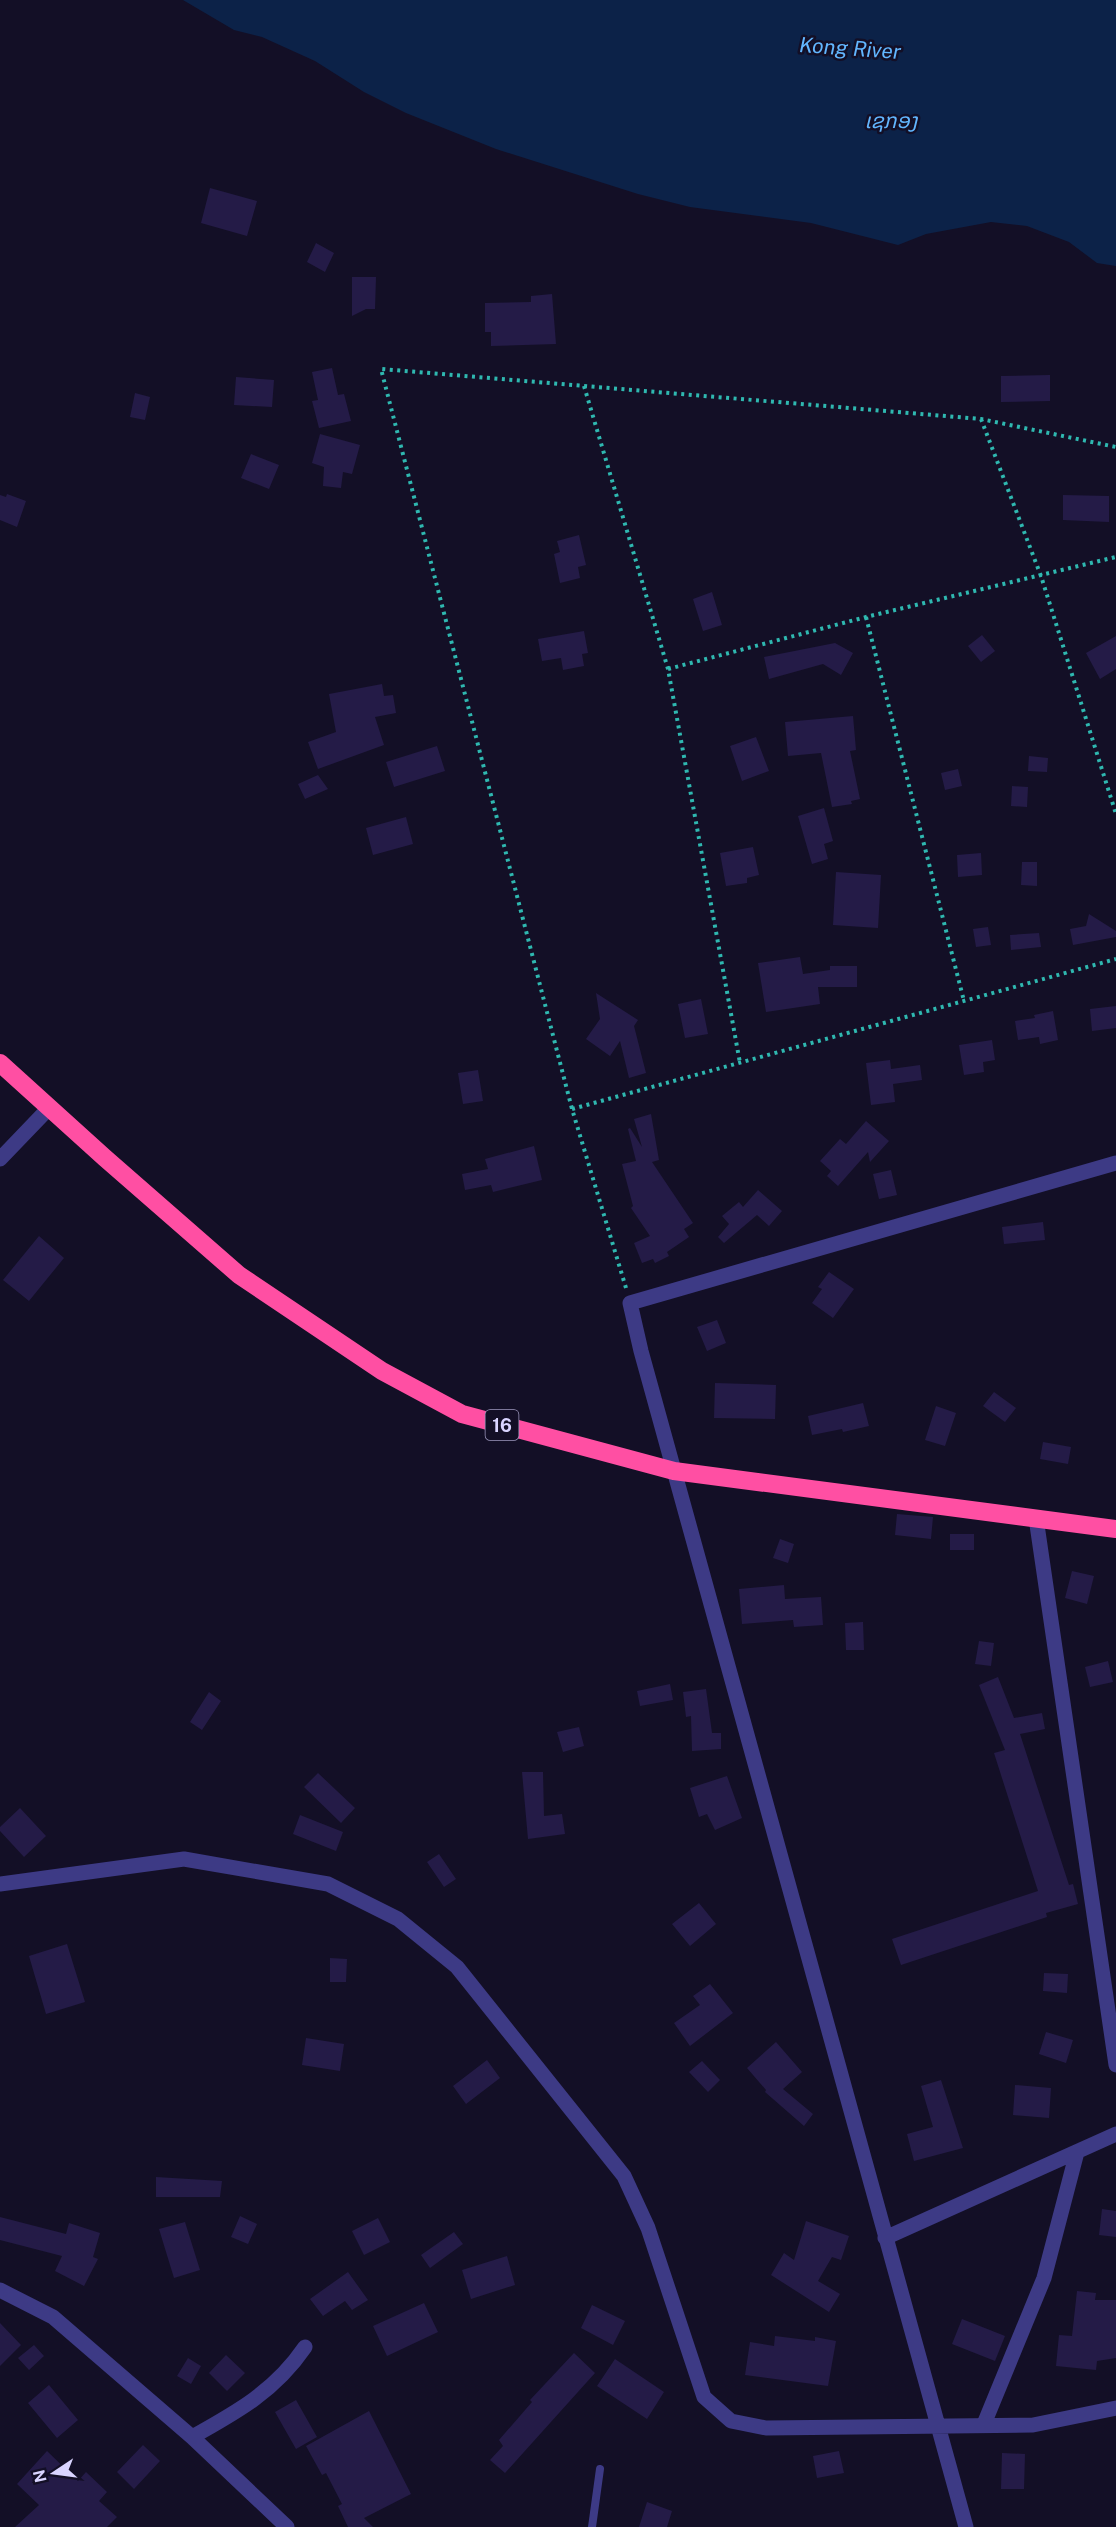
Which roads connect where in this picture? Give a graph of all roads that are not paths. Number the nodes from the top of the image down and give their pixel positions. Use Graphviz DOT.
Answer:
graph roads {
  1 [pos="0,1063"];
  2 [pos="49,1108"];
  3 [pos="0,1159"];
  4 [pos="1116,1163"];
  5 [pos="675,1471"];
  6 [pos="1036,1518"];
  7 [pos="1116,1529"];
  8 [pos="0,1884"];
  9 [pos="1116,2065"];
  10 [pos="1116,2134"];
  11 [pos="1077,2152"];
  12 [pos="885,2238"];
  13 [pos="0,2290"];
  14 [pos="305,2346"];
  15 [pos="1116,2408"];
  16 [pos="937,2424"];
  17 [pos="984,2424"];
  18 [pos="192,2437"];
  19 [pos="600,2469"];
  20 [pos="287,2527"];
  21 [pos="592,2527"];
  22 [pos="966,2527"];
  1 -- 2 [label="highway, 16"];
  2 -- 3 [label="street"];
  2 -- 5 [label="highway, 16"];
  4 -- 5 [label="street"];
  5 -- 6 [label="highway, 16"];
  5 -- 12 [label="street"];
  6 -- 7 [label="highway, 16"];
  6 -- 9 [label="street"];
  8 -- 16 [label="street"];
  10 -- 11 [label="street"];
  11 -- 12 [label="street"];
  11 -- 17 [label="street"];
  12 -- 16 [label="street"];
  13 -- 18 [label="street"];
  14 -- 18 [label="street"];
  15 -- 17 [label="street"];
  16 -- 17 [label="street"];
  16 -- 22 [label="street"];
  18 -- 20 [label="street"];
  19 -- 21 [label="lane"];
}
